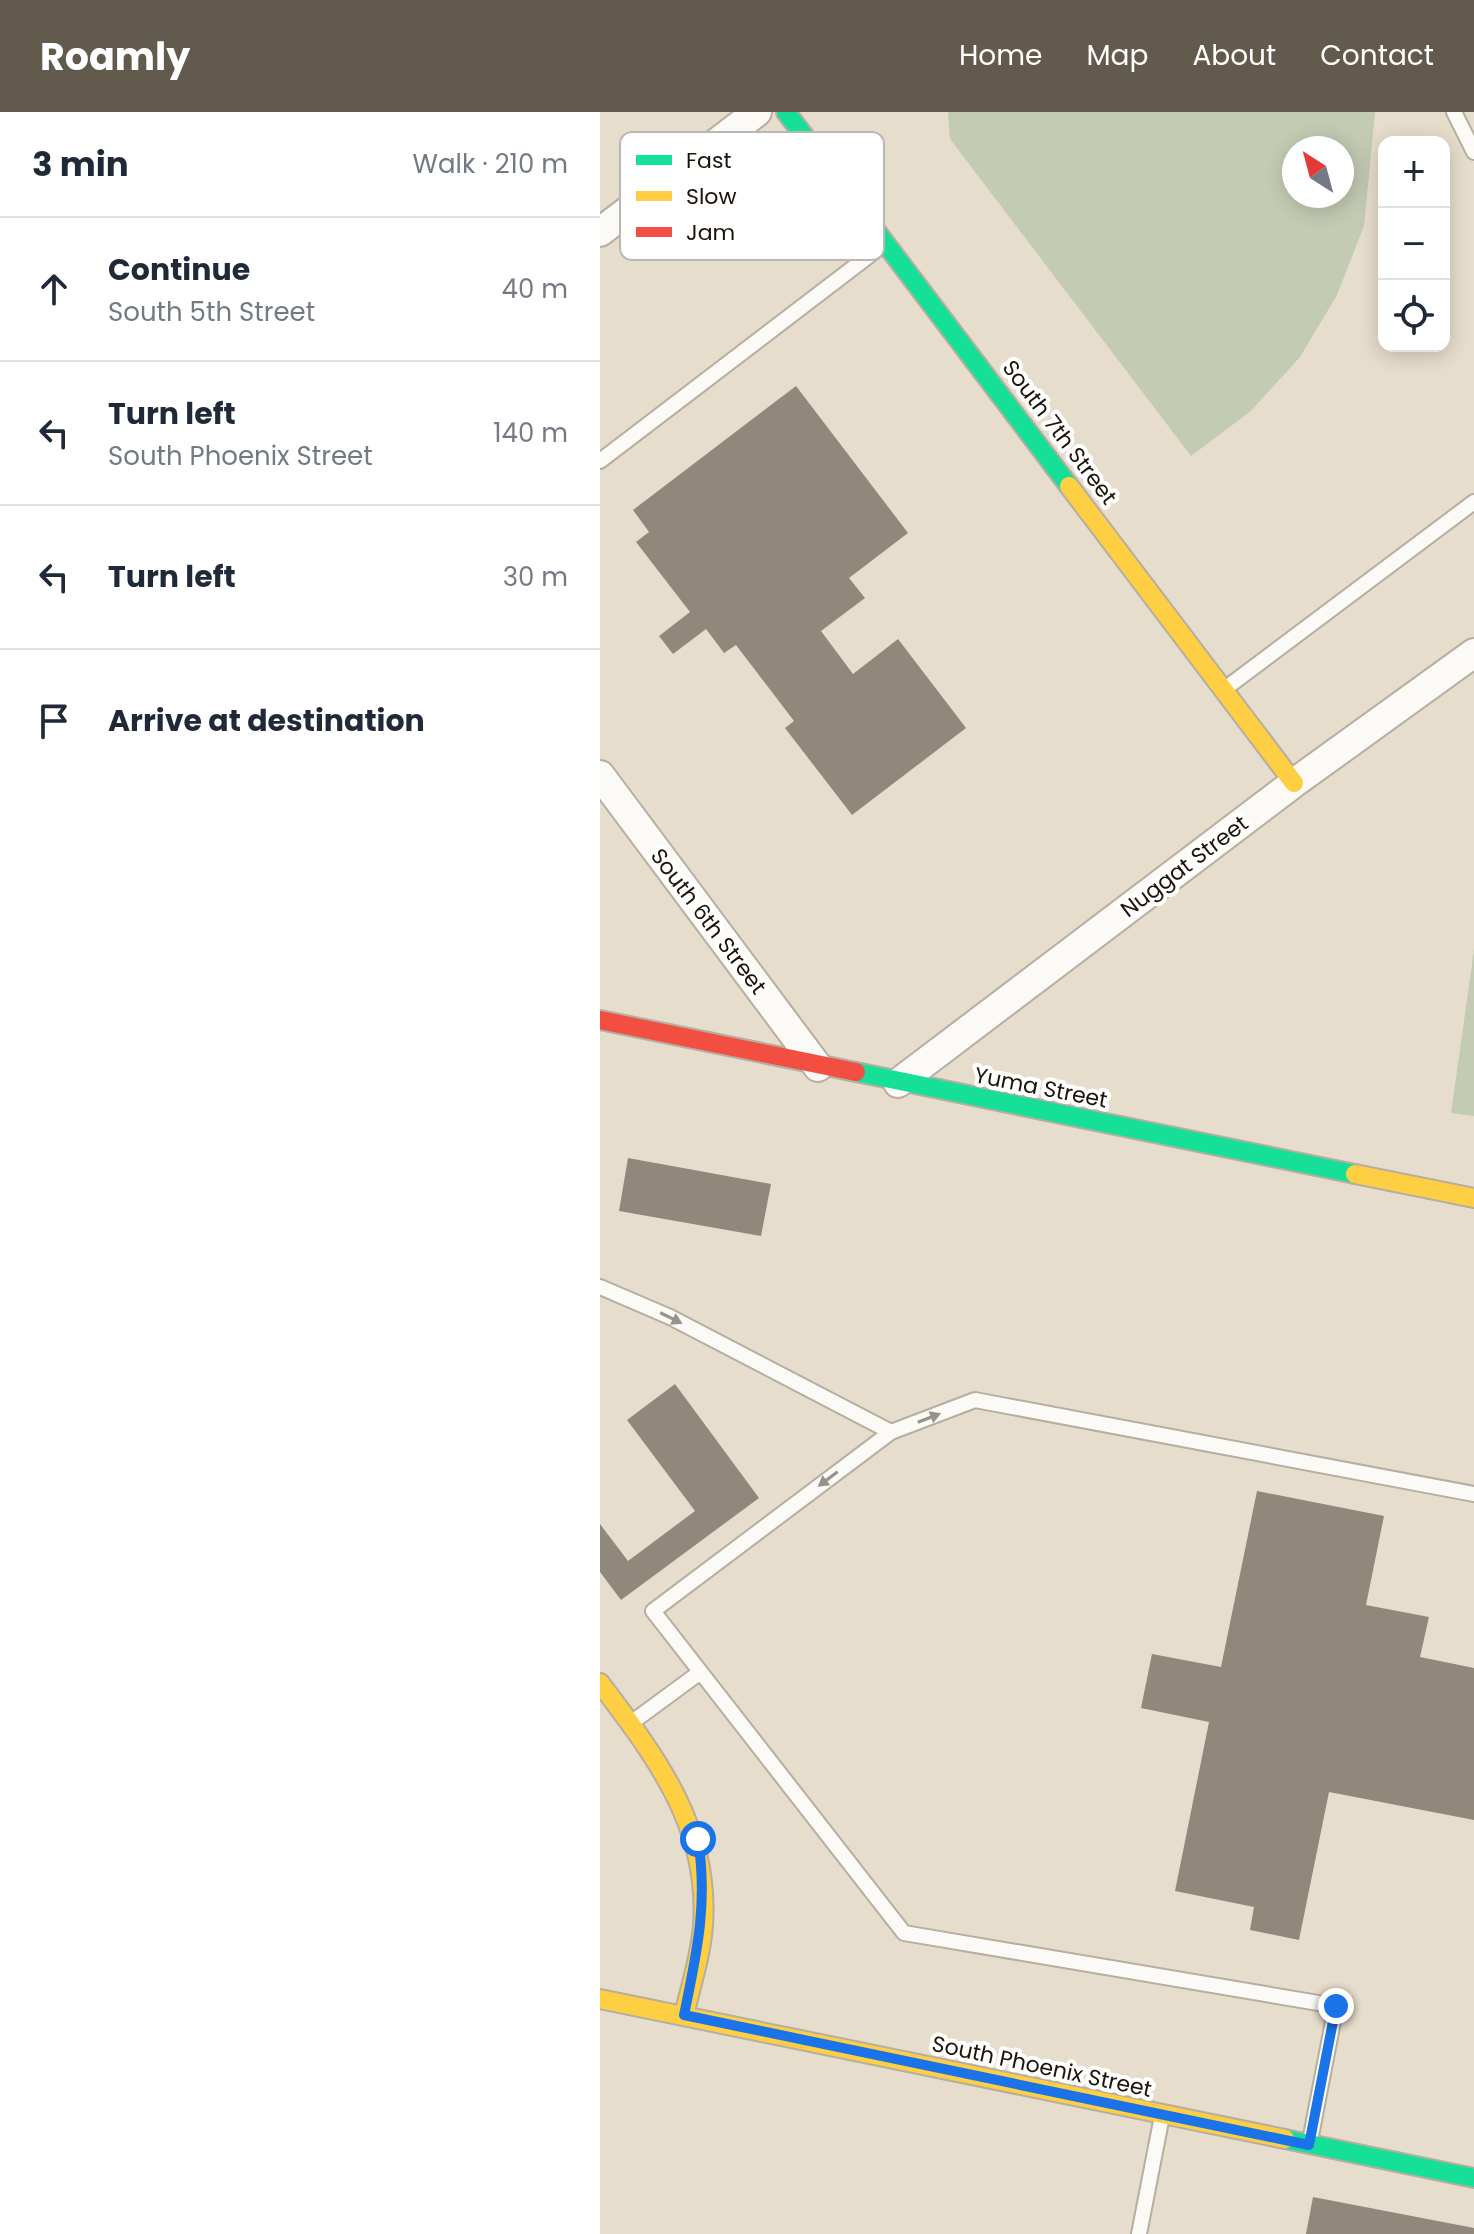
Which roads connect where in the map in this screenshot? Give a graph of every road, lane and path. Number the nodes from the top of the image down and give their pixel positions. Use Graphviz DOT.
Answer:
graph roads {
  1 [pos="757,112"];
  2 [pos="786,112"];
  3 [pos="1454,112"];
  4 [pos="731,132"];
  5 [pos="801,132"];
  6 [pos="1474,152"];
  7 [pos="620,217"];
  8 [pos="600,232"];
  9 [pos="884,240"];
  10 [pos="886,243"];
  11 [pos="864,260"];
  12 [pos="600,461"];
  13 [pos="1474,502"];
  14 [pos="1474,653"];
  15 [pos="1225,689"];
  16 [pos="600,775"];
  17 [pos="1294,783"];
  18 [pos="600,1020"];
  19 [pos="818,1067"];
  20 [pos="898,1083"];
  21 [pos="1474,1198"];
  22 [pos="600,1287"];
  23 [pos="891,1432"];
  24 [pos="1474,1494"];
  25 [pos="699,1673"];
  26 [pos="600,1683"];
  27 [pos="630,1724"];
  28 [pos="600,1999"];
  29 [pos="684,2015"];
  30 [pos="1162,2116"];
  31 [pos="1309,2145"];
  32 [pos="1474,2178"];
  33 [pos="1139,2234"];
  1 -- 4 [label="street"];
  2 -- 5 [label="street, South 7th Street"];
  3 -- 6 [label="lane"];
  7 -- 8 [label="street"];
  9 -- 10 [label="street, South 7th Street"];
  10 -- 15 [label="street, South 7th Street"];
  11 -- 12 [label="lane"];
  13 -- 15 [label="lane"];
  14 -- 17 [label="street, Nuggat Street"];
  15 -- 17 [label="street, South 7th Street"];
  16 -- 19 [label="street, South 6th Street"];
  17 -- 20 [label="street, Nuggat Street"];
  18 -- 19 [label="street, Yuma Street"];
  19 -- 20 [label="street, Yuma Street"];
  20 -- 21 [label="street, Yuma Street"];
  22 -- 23 [label="lane, one-way"];
  23 -- 24 [label="lane, one-way"];
  23 -- 25 [label="lane, one-way"];
  25 -- 27 [label="lane"];
  25 -- 31 [label="lane"];
  26 -- 27 [label="street"];
  27 -- 29 [label="street"];
  28 -- 29 [label="street, South Phoenix Street"];
  29 -- 30 [label="street, South Phoenix Street"];
  30 -- 31 [label="street, South Phoenix Street"];
  30 -- 33 [label="lane"];
  31 -- 32 [label="street, South Phoenix Street"];
}
